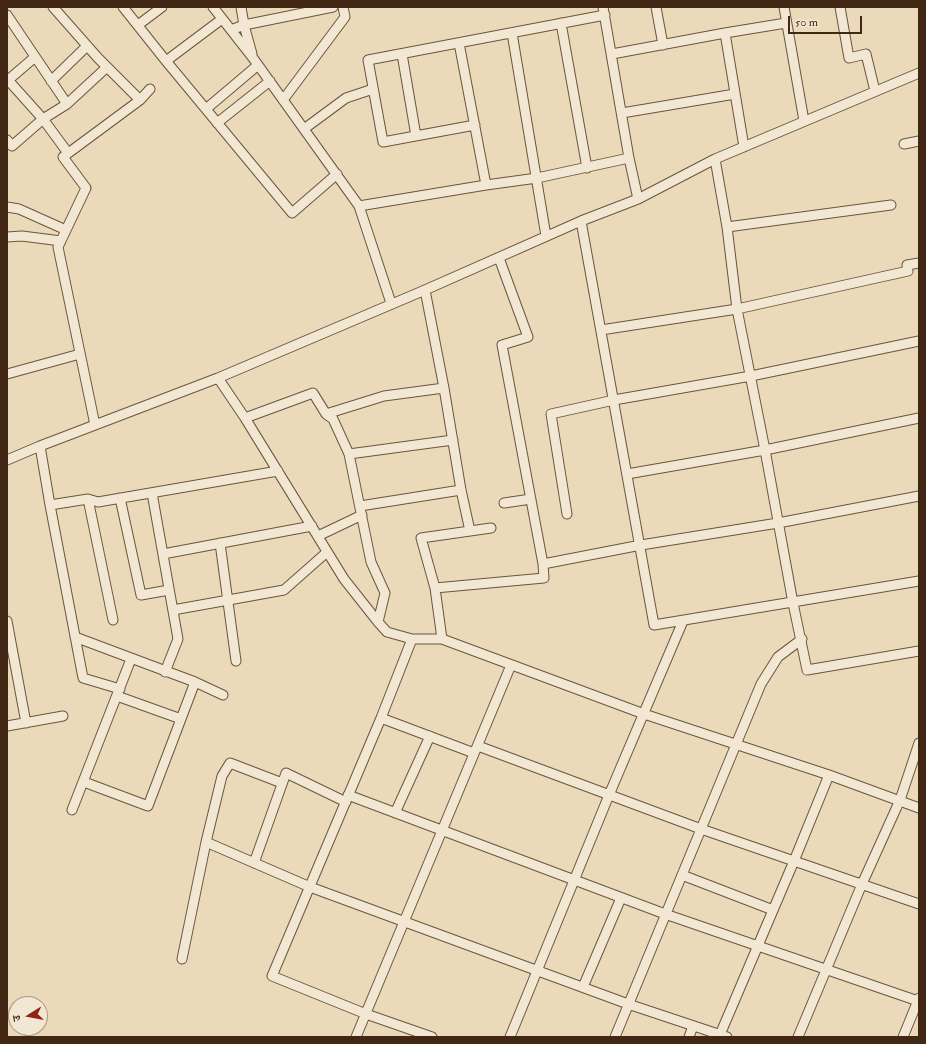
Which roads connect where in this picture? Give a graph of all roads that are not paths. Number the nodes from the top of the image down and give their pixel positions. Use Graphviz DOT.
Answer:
graph roads {
  1 [pos="53,7"];
  2 [pos="123,7"];
  3 [pos="162,7"];
  4 [pos="213,7"];
  5 [pos="241,7"];
  6 [pos="333,7"];
  7 [pos="343,7"];
  8 [pos="656,7"];
  9 [pos="784,7"];
  10 [pos="840,7"];
  11 [pos="319,8"];
  12 [pos="604,11"];
  13 [pos="7,16"];
  14 [pos="222,18"];
  15 [pos="561,23"];
  16 [pos="786,23"];
  17 [pos="138,25"];
  18 [pos="244,25"];
  19 [pos="231,30"];
  20 [pos="512,33"];
  21 [pos="725,33"];
  22 [pos="459,43"];
  23 [pos="663,45"];
  24 [pos="87,46"];
  25 [pos="402,54"];
  26 [pos="612,54"];
  27 [pos="35,57"];
  28 [pos="166,61"];
  29 [pos="256,61"];
  30 [pos="107,67"];
  31 [pos="919,73"];
  32 [pos="8,81"];
  33 [pos="51,81"];
  34 [pos="270,81"];
  35 [pos="150,89"];
  36 [pos="374,89"];
  37 [pos="875,92"];
  38 [pos="735,94"];
  39 [pos="140,100"];
  40 [pos="284,100"];
  41 [pos="67,104"];
  42 [pos="206,109"];
  43 [pos="622,114"];
  44 [pos="43,119"];
  45 [pos="804,121"];
  46 [pos="217,123"];
  47 [pos="475,125"];
  48 [pos="304,129"];
  49 [pos="416,136"];
  50 [pos="7,140"];
  51 [pos="919,141"];
  52 [pos="904,144"];
  53 [pos="744,147"];
  54 [pos="68,154"];
  55 [pos="629,158"];
  56 [pos="715,159"];
  57 [pos="588,168"];
  58 [pos="337,174"];
  59 [pos="537,178"];
  60 [pos="486,185"];
  61 [pos="638,199"];
  62 [pos="891,204"];
  63 [pos="359,206"];
  64 [pos="7,207"];
  65 [pos="581,221"];
  66 [pos="727,227"];
  67 [pos="66,230"];
  68 [pos="546,236"];
  69 [pos="7,237"];
  70 [pos="61,241"];
  71 [pos="499,258"];
  72 [pos="919,263"];
  73 [pos="425,290"];
  74 [pos="391,303"];
  75 [pos="737,309"];
  76 [pos="601,330"];
  77 [pos="919,341"];
  78 [pos="80,354"];
  79 [pos="7,374"];
  80 [pos="751,376"];
  81 [pos="218,378"];
  82 [pos="444,388"];
  83 [pos="614,400"];
  84 [pos="326,414"];
  85 [pos="245,418"];
  86 [pos="919,418"];
  87 [pos="95,425"];
  88 [pos="453,440"];
  89 [pos="40,446"];
  90 [pos="765,450"];
  91 [pos="350,454"];
  92 [pos="7,460"];
  93 [pos="278,471"];
  94 [pos="627,474"];
  95 [pos="461,490"];
  96 [pos="152,493"];
  97 [pos="919,496"];
  98 [pos="120,498"];
  99 [pos="88,499"];
  100 [pos="531,499"];
  101 [pos="504,503"];
  102 [pos="50,505"];
  103 [pos="361,511"];
  104 [pos="568,514"];
  105 [pos="778,524"];
  106 [pos="312,526"];
  107 [pos="491,528"];
  108 [pos="470,531"];
  109 [pos="318,536"];
  110 [pos="220,543"];
  111 [pos="641,545"];
  112 [pos="327,552"];
  113 [pos="163,554"];
  114 [pos="543,564"];
  115 [pos="919,581"];
  116 [pos="435,588"];
  117 [pos="169,590"];
  118 [pos="228,600"];
  119 [pos="793,603"];
  120 [pos="173,610"];
  121 [pos="113,620"];
  122 [pos="7,621"];
  123 [pos="683,621"];
  124 [pos="378,622"];
  125 [pos="75,637"];
  126 [pos="412,639"];
  127 [pos="442,639"];
  128 [pos="802,639"];
  129 [pos="919,651"];
  130 [pos="131,659"];
  131 [pos="236,661"];
  132 [pos="510,665"];
  133 [pos="12,672"];
  134 [pos="165,672"];
  135 [pos="195,682"];
  136 [pos="118,693"];
  137 [pos="223,695"];
  138 [pos="644,714"];
  139 [pos="63,716"];
  140 [pos="381,718"];
  141 [pos="181,719"];
  142 [pos="26,723"];
  143 [pos="7,726"];
  144 [pos="430,736"];
  145 [pos="919,743"];
  146 [pos="736,744"];
  147 [pos="476,750"];
  148 [pos="829,775"];
  149 [pos="84,782"];
  150 [pos="282,783"];
  151 [pos="609,795"];
  152 [pos="347,798"];
  153 [pos="900,800"];
  154 [pos="919,808"];
  155 [pos="72,810"];
  156 [pos="395,813"];
  157 [pos="701,829"];
  158 [pos="442,830"];
  159 [pos="206,842"];
  160 [pos="794,861"];
  161 [pos="254,863"];
  162 [pos="682,875"];
  163 [pos="574,880"];
  164 [pos="862,884"];
  165 [pos="310,887"];
  166 [pos="621,898"];
  167 [pos="919,904"];
  168 [pos="773,910"];
  169 [pos="665,914"];
  170 [pos="405,922"];
  171 [pos="758,946"];
  172 [pos="182,959"];
  173 [pos="536,970"];
  174 [pos="826,970"];
  175 [pos="583,987"];
  176 [pos="918,999"];
  177 [pos="628,1004"];
  178 [pos="366,1014"];
  179 [pos="693,1026"];
  180 [pos="722,1036"];
  181 [pos="356,1037"];
  182 [pos="432,1037"];
  183 [pos="510,1037"];
  184 [pos="615,1037"];
  185 [pos="689,1037"];
  186 [pos="798,1037"];
  187 [pos="903,1037"];
  1 -- 24 [label="street"];
  2 -- 17 [label="street"];
  3 -- 17 [label="street"];
  4 -- 14 [label="street"];
  5 -- 18 [label="street"];
  6 -- 11 [label="street"];
  7 -- 40 [label="street"];
  8 -- 23 [label="street"];
  9 -- 16 [label="street"];
  10 -- 37 [label="street"];
  11 -- 18 [label="street"];
  12 -- 15 [label="street"];
  12 -- 26 [label="street"];
  13 -- 27 [label="street"];
  14 -- 19 [label="street"];
  14 -- 28 [label="street"];
  15 -- 20 [label="street"];
  15 -- 57 [label="street"];
  16 -- 21 [label="street"];
  16 -- 45 [label="street"];
  17 -- 28 [label="street"];
  18 -- 19 [label="street"];
  18 -- 29 [label="street"];
  19 -- 29 [label="street"];
  20 -- 22 [label="street"];
  20 -- 59 [label="street"];
  21 -- 23 [label="street"];
  21 -- 38 [label="street"];
  22 -- 25 [label="street"];
  22 -- 47 [label="street"];
  23 -- 26 [label="street"];
  24 -- 30 [label="street"];
  24 -- 33 [label="street"];
  25 -- 36 [label="street"];
  25 -- 49 [label="street"];
  26 -- 43 [label="street"];
  27 -- 32 [label="street"];
  27 -- 33 [label="street"];
  28 -- 42 [label="street"];
  29 -- 34 [label="street"];
  29 -- 42 [label="street"];
  30 -- 39 [label="street"];
  30 -- 41 [label="street"];
  31 -- 37 [label="street"];
  32 -- 44 [label="street"];
  33 -- 41 [label="street"];
  34 -- 40 [label="street"];
  34 -- 46 [label="street"];
  35 -- 39 [label="street"];
  36 -- 48 [label="street"];
  36 -- 49 [label="street"];
  37 -- 45 [label="street"];
  38 -- 43 [label="street"];
  38 -- 53 [label="street"];
  39 -- 54 [label="street"];
  40 -- 48 [label="street"];
  41 -- 44 [label="street"];
  42 -- 46 [label="street"];
  43 -- 55 [label="street"];
  44 -- 50 [label="street"];
  44 -- 54 [label="street"];
  45 -- 53 [label="street"];
  46 -- 58 [label="street"];
  47 -- 49 [label="street"];
  47 -- 60 [label="street"];
  48 -- 58 [label="street"];
  51 -- 52 [label="street"];
  53 -- 56 [label="street"];
  54 -- 67 [label="street"];
  55 -- 57 [label="street"];
  55 -- 61 [label="street"];
  56 -- 61 [label="street"];
  56 -- 66 [label="street"];
  57 -- 59 [label="street"];
  58 -- 63 [label="street"];
  59 -- 60 [label="street"];
  59 -- 68 [label="street"];
  60 -- 63 [label="street"];
  61 -- 65 [label="street"];
  62 -- 66 [label="street"];
  63 -- 74 [label="street"];
  64 -- 67 [label="street"];
  65 -- 68 [label="street"];
  65 -- 76 [label="street"];
  66 -- 75 [label="street"];
  67 -- 70 [label="street"];
  68 -- 71 [label="street"];
  69 -- 70 [label="street"];
  70 -- 78 [label="street"];
  71 -- 73 [label="street"];
  71 -- 100 [label="street"];
  72 -- 75 [label="street"];
  73 -- 74 [label="street"];
  73 -- 82 [label="street"];
  74 -- 81 [label="street"];
  75 -- 76 [label="street"];
  75 -- 80 [label="street"];
  76 -- 83 [label="street"];
  77 -- 80 [label="street"];
  78 -- 79 [label="street"];
  78 -- 87 [label="street"];
  80 -- 83 [label="street"];
  80 -- 90 [label="street"];
  81 -- 85 [label="street"];
  81 -- 87 [label="street"];
  82 -- 84 [label="street"];
  82 -- 88 [label="street"];
  83 -- 94 [label="street"];
  83 -- 104 [label="street"];
  84 -- 85 [label="street"];
  84 -- 91 [label="street"];
  85 -- 93 [label="street"];
  86 -- 90 [label="street"];
  87 -- 89 [label="street"];
  88 -- 91 [label="street"];
  88 -- 95 [label="street"];
  89 -- 92 [label="street"];
  89 -- 102 [label="street"];
  90 -- 94 [label="street"];
  90 -- 105 [label="street"];
  91 -- 103 [label="street"];
  93 -- 96 [label="street"];
  93 -- 106 [label="street"];
  94 -- 111 [label="street"];
  95 -- 103 [label="street"];
  95 -- 108 [label="street"];
  96 -- 98 [label="street"];
  96 -- 113 [label="street"];
  97 -- 105 [label="street"];
  98 -- 99 [label="street"];
  98 -- 117 [label="street"];
  99 -- 102 [label="street"];
  99 -- 121 [label="street"];
  100 -- 101 [label="street"];
  100 -- 114 [label="street"];
  102 -- 125 [label="street"];
  103 -- 109 [label="street"];
  103 -- 124 [label="street"];
  105 -- 111 [label="street"];
  105 -- 119 [label="street"];
  106 -- 109 [label="street"];
  106 -- 110 [label="street"];
  107 -- 108 [label="street"];
  108 -- 116 [label="street"];
  109 -- 112 [label="street"];
  110 -- 113 [label="street"];
  110 -- 118 [label="street"];
  111 -- 114 [label="street"];
  111 -- 123 [label="street"];
  112 -- 118 [label="street"];
  112 -- 124 [label="street"];
  113 -- 117 [label="street"];
  114 -- 116 [label="street"];
  115 -- 119 [label="street"];
  116 -- 127 [label="street"];
  117 -- 120 [label="street"];
  118 -- 120 [label="street"];
  118 -- 131 [label="street"];
  119 -- 123 [label="street"];
  119 -- 128 [label="street"];
  120 -- 134 [label="street"];
  122 -- 133 [label="street"];
  123 -- 138 [label="street"];
  124 -- 126 [label="street"];
  125 -- 130 [label="street"];
  125 -- 136 [label="street"];
  126 -- 127 [label="street"];
  126 -- 140 [label="street"];
  127 -- 132 [label="street"];
  128 -- 129 [label="street"];
  128 -- 146 [label="street"];
  130 -- 134 [label="street"];
  130 -- 136 [label="street"];
  132 -- 138 [label="street"];
  132 -- 147 [label="street"];
  133 -- 142 [label="street"];
  134 -- 135 [label="street"];
  135 -- 137 [label="street"];
  135 -- 141 [label="street"];
  136 -- 141 [label="street"];
  136 -- 149 [label="street"];
  138 -- 146 [label="street"];
  138 -- 151 [label="street"];
  139 -- 142 [label="street"];
  140 -- 144 [label="street"];
  140 -- 152 [label="street"];
  141 -- 149 [label="street"];
  142 -- 143 [label="street"];
  144 -- 147 [label="street"];
  144 -- 156 [label="street"];
  145 -- 153 [label="street"];
  146 -- 148 [label="street"];
  146 -- 157 [label="street"];
  147 -- 151 [label="street"];
  147 -- 158 [label="street"];
  148 -- 153 [label="street"];
  148 -- 160 [label="street"];
  149 -- 155 [label="street"];
  150 -- 152 [label="street"];
  150 -- 159 [label="street"];
  150 -- 161 [label="street"];
  151 -- 157 [label="street"];
  151 -- 163 [label="street"];
  152 -- 156 [label="street"];
  152 -- 165 [label="street"];
  153 -- 154 [label="street"];
  153 -- 164 [label="street"];
  156 -- 158 [label="street"];
  157 -- 160 [label="street"];
  157 -- 162 [label="street"];
  158 -- 163 [label="street"];
  158 -- 170 [label="street"];
  159 -- 161 [label="street"];
  159 -- 172 [label="street"];
  160 -- 164 [label="street"];
  160 -- 168 [label="street"];
  161 -- 165 [label="street"];
  162 -- 168 [label="street"];
  162 -- 169 [label="street"];
  163 -- 166 [label="street"];
  163 -- 173 [label="street"];
  164 -- 167 [label="street"];
  164 -- 174 [label="street"];
  165 -- 170 [label="street"];
  165 -- 178 [label="street"];
  166 -- 169 [label="street"];
  166 -- 175 [label="street"];
  168 -- 171 [label="street"];
  169 -- 171 [label="street"];
  169 -- 177 [label="street"];
  170 -- 173 [label="street"];
  170 -- 178 [label="street"];
  171 -- 174 [label="street"];
  171 -- 180 [label="street"];
  173 -- 175 [label="street"];
  173 -- 183 [label="street"];
  174 -- 176 [label="street"];
  174 -- 186 [label="street"];
  175 -- 177 [label="street"];
  176 -- 187 [label="street"];
  177 -- 179 [label="street"];
  177 -- 184 [label="street"];
  178 -- 181 [label="street"];
  178 -- 182 [label="street"];
  179 -- 180 [label="street"];
  179 -- 185 [label="street"];
}
